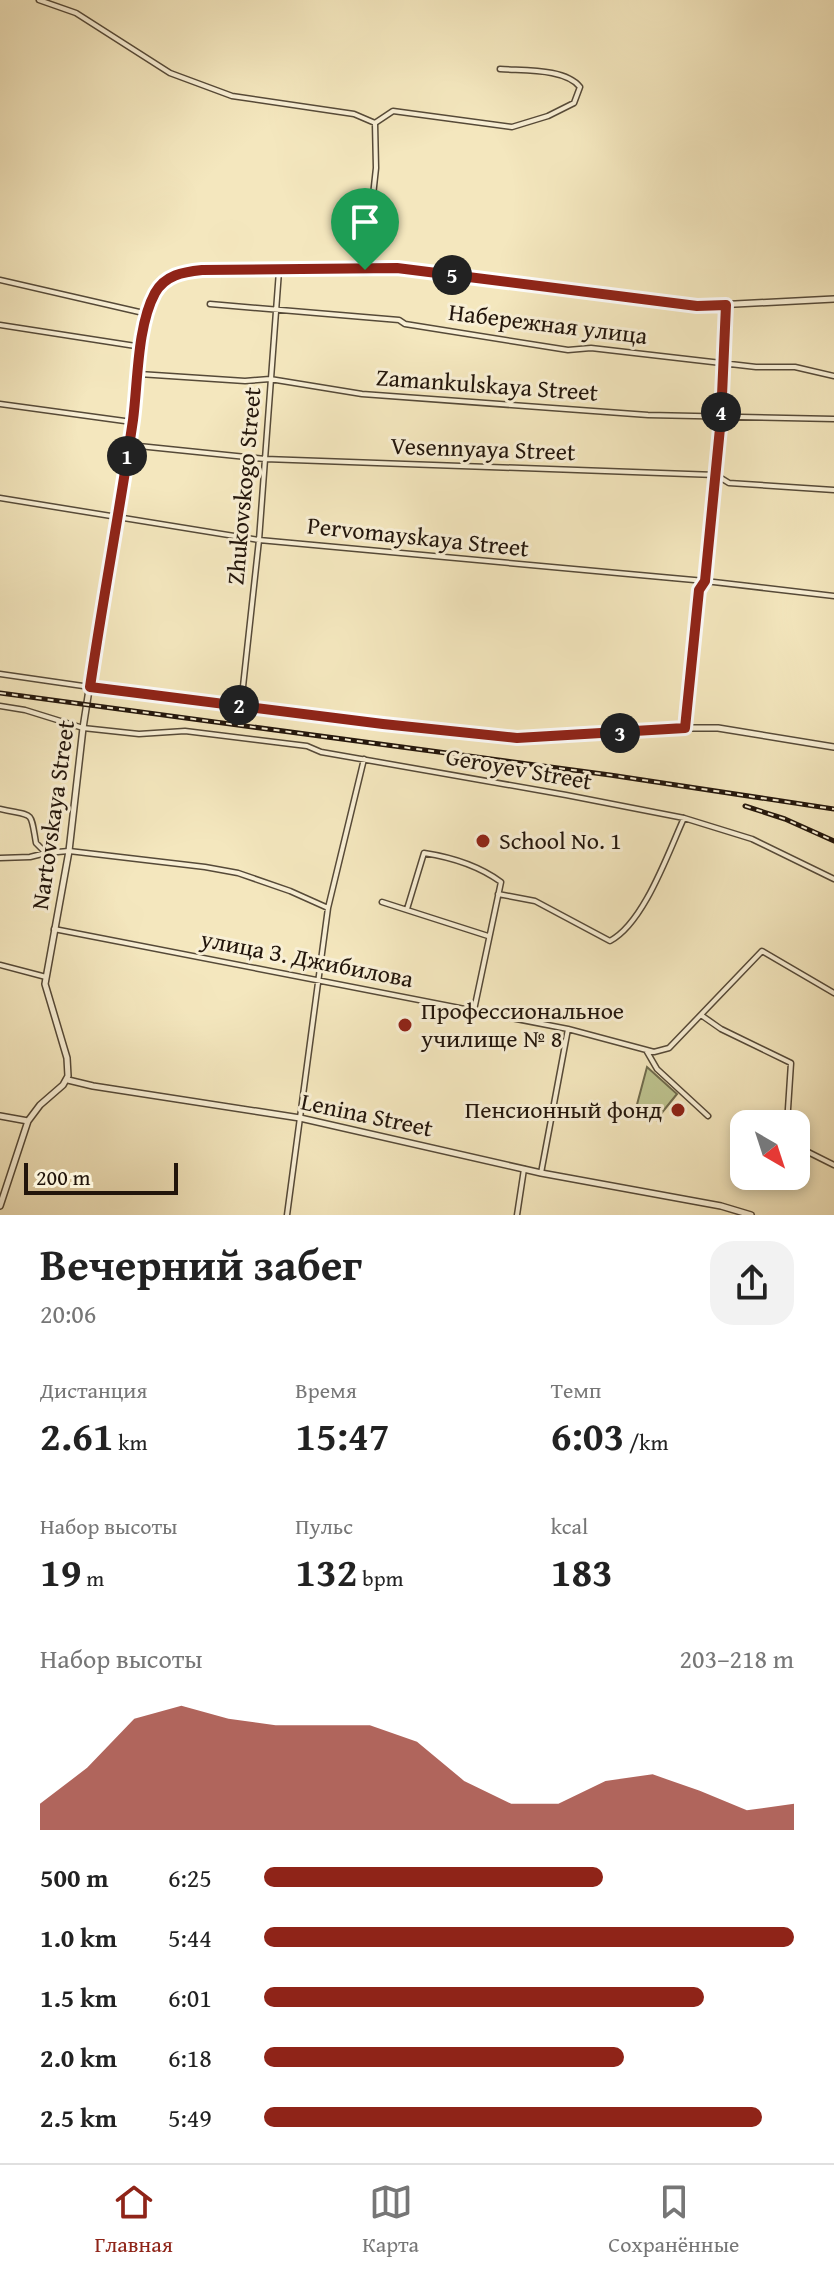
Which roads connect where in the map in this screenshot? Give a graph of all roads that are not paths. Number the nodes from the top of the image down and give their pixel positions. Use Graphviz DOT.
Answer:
graph roads {
  1 [pos="39,0"];
  2 [pos="500,69"];
  3 [pos="375,123"];
  4 [pos="365,270"];
  5 [pos="279,271"];
  6 [pos="0,280"];
  7 [pos="834,299"];
  8 [pos="210,304"];
  9 [pos="726,305"];
  10 [pos="276,310"];
  11 [pos="148,314"];
  12 [pos="0,325"];
  13 [pos="142,347"];
  14 [pos="723,362"];
  15 [pos="139,374"];
  16 [pos="834,376"];
  17 [pos="270,379"];
  18 [pos="0,404"];
  19 [pos="721,418"];
  20 [pos="834,419"];
  21 [pos="132,422"];
  22 [pos="129,445"];
  23 [pos="265,459"];
  24 [pos="716,475"];
  25 [pos="834,490"];
  26 [pos="0,498"];
  27 [pos="116,516"];
  28 [pos="259,540"];
  29 [pos="705,581"];
  30 [pos="834,596"];
  31 [pos="0,674"];
  32 [pos="90,687"];
  33 [pos="241,705"];
  34 [pos="0,706"];
  35 [pos="83,728"];
  36 [pos="685,728"];
  37 [pos="834,747"];
  38 [pos="364,759"];
  39 [pos="0,809"];
  40 [pos="684,818"];
  41 [pos="69,851"];
  42 [pos="46,853"];
  43 [pos="0,858"];
  44 [pos="834,879"];
  45 [pos="498,894"];
  46 [pos="382,902"];
  47 [pos="328,908"];
  48 [pos="407,909"];
  49 [pos="54,929"];
  50 [pos="488,936"];
  51 [pos="0,965"];
  52 [pos="46,977"];
  53 [pos="317,978"];
  54 [pos="834,993"];
  55 [pos="474,1010"];
  56 [pos="701,1015"];
  57 [pos="568,1029"];
  58 [pos="645,1047"];
  59 [pos="68,1080"];
  60 [pos="788,1110"];
  61 [pos="0,1116"];
  62 [pos="708,1116"];
  63 [pos="300,1118"];
  64 [pos="28,1121"];
  65 [pos="810,1153"];
  66 [pos="834,1165"];
  67 [pos="524,1169"];
  68 [pos="541,1173"];
  69 [pos="0,1206"];
  70 [pos="287,1215"];
  71 [pos="517,1215"];
  72 [pos="751,1215"];
  1 -- 3 [label="street"];
  2 -- 3 [label="street"];
  3 -- 4 [label="street"];
  4 -- 5 [label="street"];
  4 -- 9 [label="street"];
  5 -- 10 [label="street, Zhukovskogo Street"];
  5 -- 11 [label="street, Nartovskaya Street"];
  6 -- 11 [label="street"];
  7 -- 9 [label="street"];
  8 -- 10 [label="street, Набережная улица"];
  9 -- 14 [label="street"];
  10 -- 14 [label="street, Набережная улица"];
  10 -- 17 [label="street, Zhukovskogo Street"];
  11 -- 13 [label="street, Nartovskaya Street"];
  12 -- 13 [label="street"];
  13 -- 15 [label="street, Nartovskaya Street"];
  14 -- 16 [label="street, Набережная улица"];
  14 -- 19 [label="street"];
  15 -- 17 [label="street, Zamankulskaya Street"];
  15 -- 21 [label="street, Nartovskaya Street"];
  17 -- 19 [label="street, Zamankulskaya Street"];
  17 -- 23 [label="street, Zhukovskogo Street"];
  18 -- 21 [label="street"];
  19 -- 20 [label="street, Zamankulskaya Street"];
  19 -- 24 [label="street"];
  21 -- 22 [label="street, Nartovskaya Street"];
  22 -- 23 [label="street, Vesennyaya Street"];
  22 -- 27 [label="street, Nartovskaya Street"];
  23 -- 24 [label="street, Vesennyaya Street"];
  23 -- 28 [label="street, Zhukovskogo Street"];
  24 -- 25 [label="street, Vesennyaya Street"];
  24 -- 29 [label="street"];
  26 -- 27 [label="street, Pervomayskaya Street"];
  27 -- 28 [label="street, Pervomayskaya Street"];
  27 -- 32 [label="street, Nartovskaya Street"];
  28 -- 29 [label="street, Pervomayskaya Street"];
  28 -- 33 [label="street, Zhukovskogo Street"];
  29 -- 30 [label="street, Pervomayskaya Street"];
  29 -- 36 [label="street"];
  31 -- 32 [label="street"];
  32 -- 33 [label="street"];
  32 -- 35 [label="street, Nartovskaya Street"];
  33 -- 36 [label="street"];
  34 -- 35 [label="street, Geroyev Street"];
  35 -- 38 [label="street, Geroyev Street"];
  35 -- 41 [label="street, Nartovskaya Street"];
  36 -- 37 [label="street"];
  38 -- 40 [label="street, Geroyev Street"];
  38 -- 47 [label="street"];
  39 -- 42 [label="street"];
  40 -- 44 [label="street, Geroyev Street"];
  40 -- 45 [label="street"];
  41 -- 42 [label="street"];
  41 -- 47 [label="street"];
  41 -- 49 [label="street, Nartovskaya Street"];
  42 -- 43 [label="street"];
  45 -- 48 [label="street"];
  45 -- 50 [label="street"];
  46 -- 48 [label="street"];
  47 -- 53 [label="street"];
  48 -- 50 [label="street"];
  49 -- 52 [label="street, Nartovskaya Street"];
  49 -- 53 [label="street, улица З. Джибилова"];
  50 -- 55 [label="street"];
  51 -- 52 [label="street"];
  52 -- 59 [label="street, Nartovskaya Street"];
  53 -- 55 [label="street, улица З. Джибилова"];
  53 -- 63 [label="street"];
  54 -- 56 [label="street"];
  55 -- 57 [label="street, улица З. Джибилова"];
  56 -- 58 [label="street"];
  56 -- 60 [label="street"];
  57 -- 58 [label="street, улица З. Джибилова"];
  57 -- 68 [label="street"];
  58 -- 62 [label="street"];
  59 -- 63 [label="street, Lenina Street"];
  59 -- 64 [label="street"];
  61 -- 64 [label="street"];
  63 -- 67 [label="street, Lenina Street"];
  63 -- 70 [label="street"];
  64 -- 69 [label="street"];
  65 -- 66 [label="street"];
  67 -- 68 [label="street, Lenina Street"];
  67 -- 71 [label="street"];
  68 -- 72 [label="street, Lenina Street"];
}
